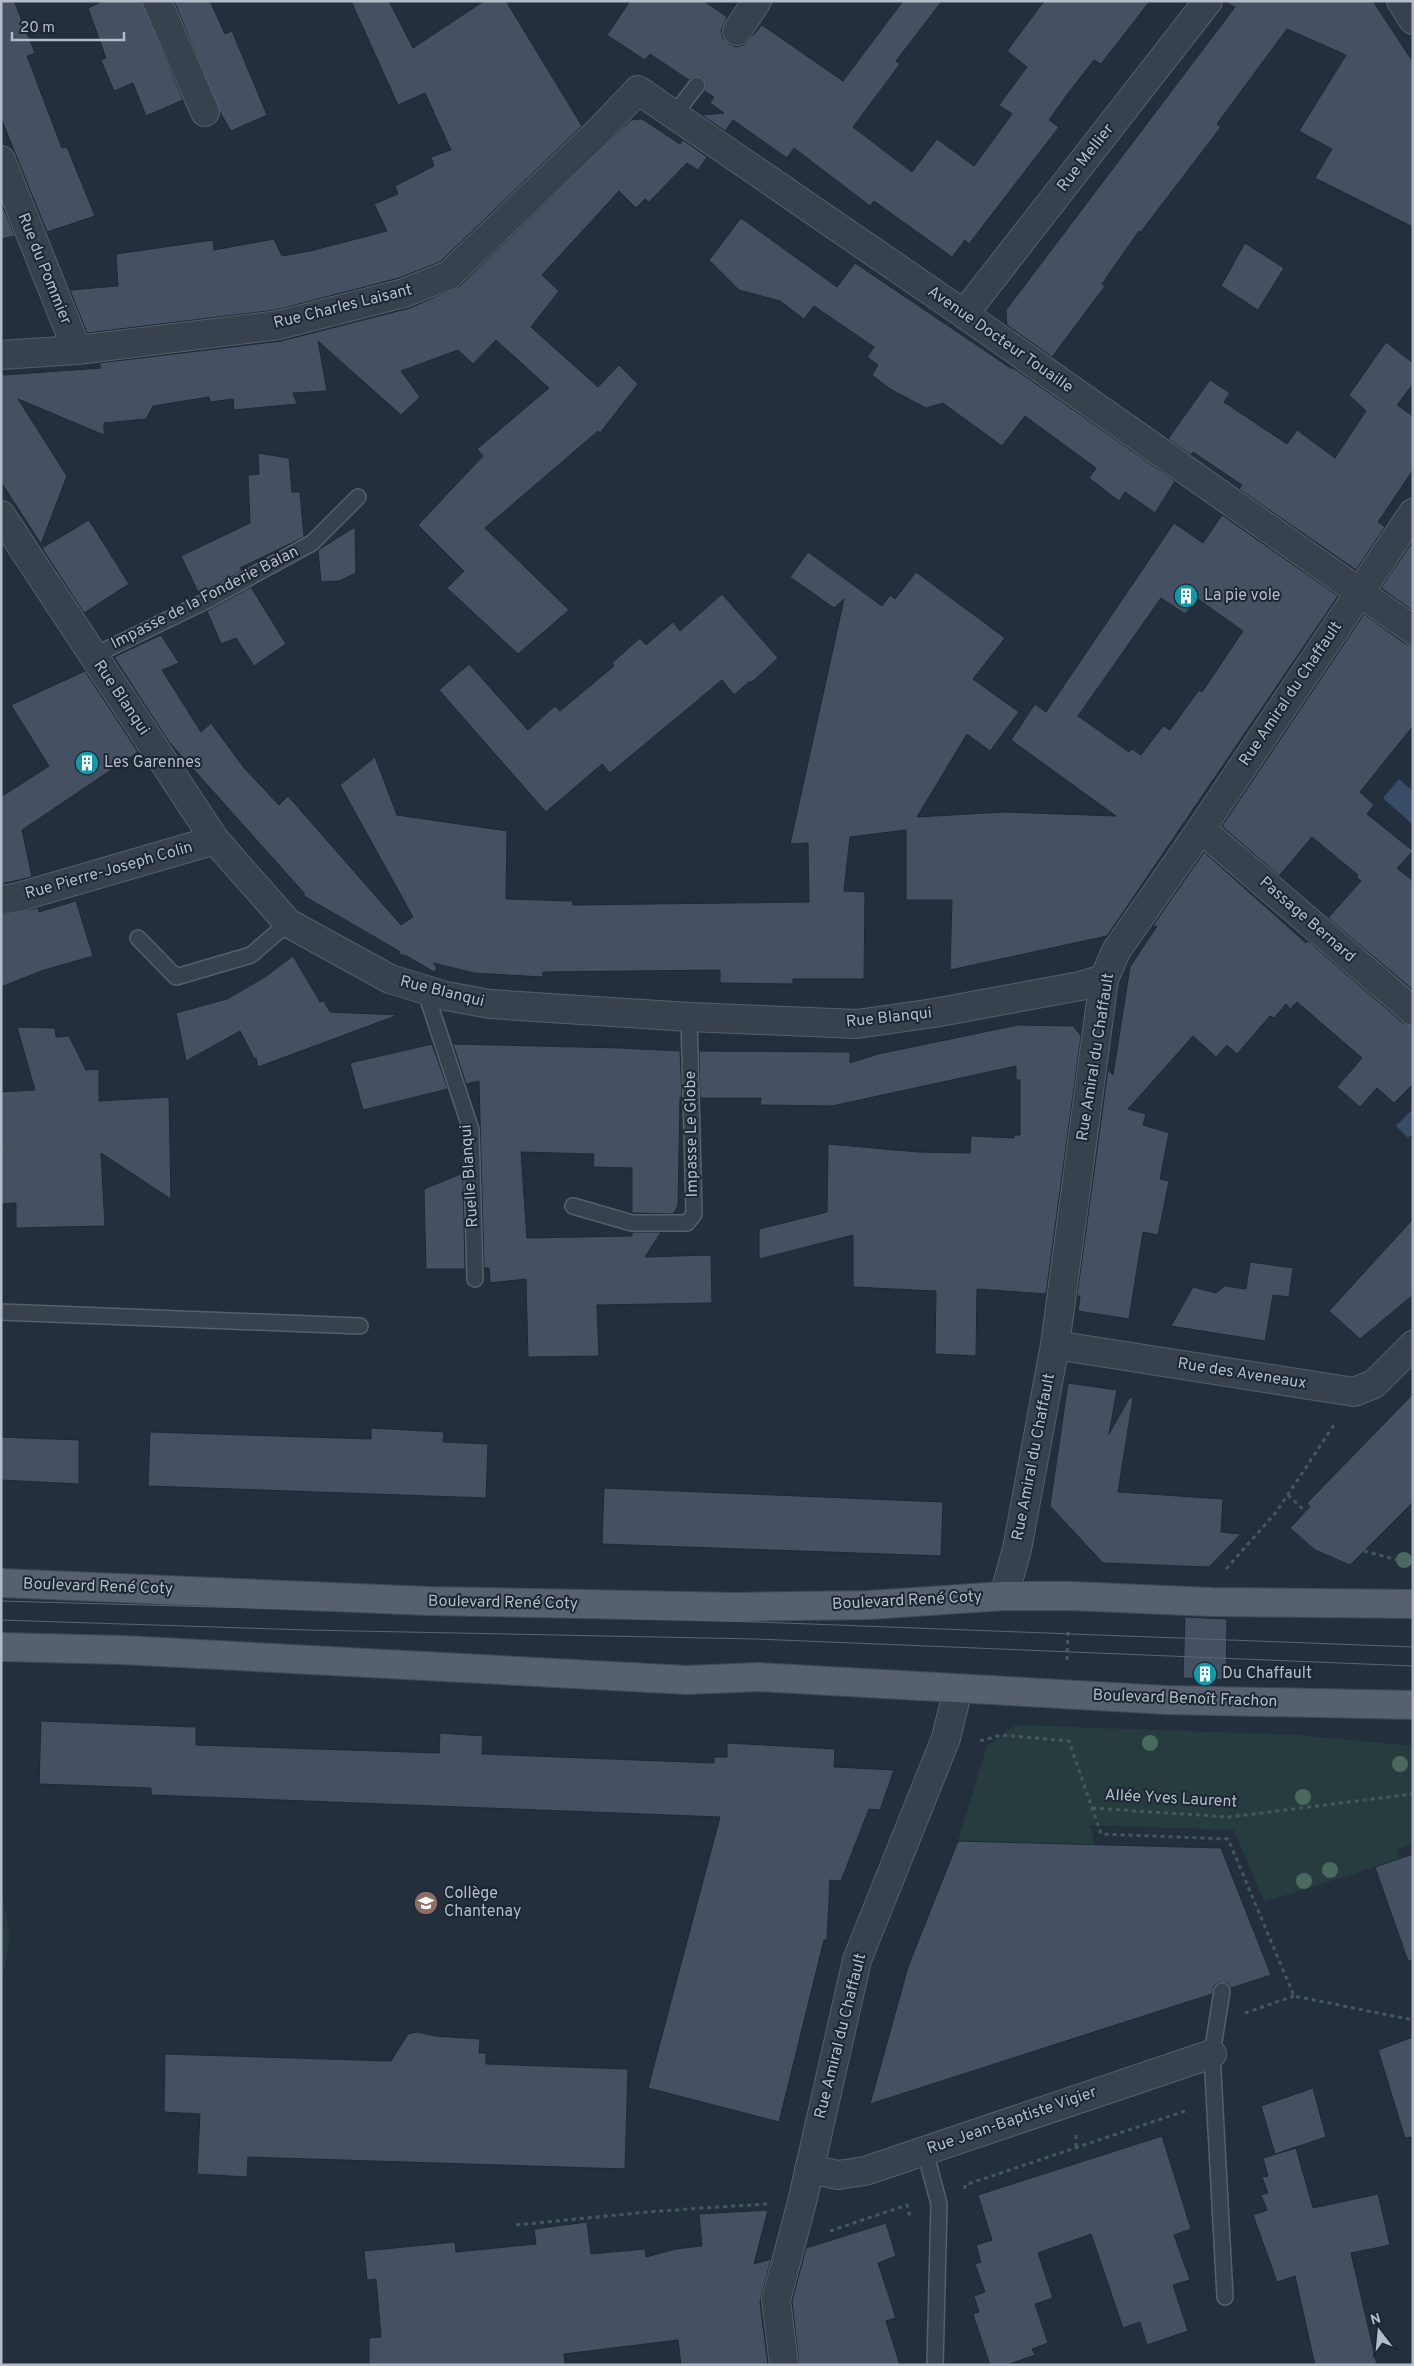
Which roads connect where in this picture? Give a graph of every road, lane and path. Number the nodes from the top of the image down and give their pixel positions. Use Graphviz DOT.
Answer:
graph roads {
  1 [pos="157,1"];
  2 [pos="757,1"];
  3 [pos="1208,1"];
  4 [pos="1401,1"];
  5 [pos="1413,20"];
  6 [pos="737,31"];
  7 [pos="697,85"];
  8 [pos="638,90"];
  9 [pos="205,112"];
  10 [pos="674,115"];
  11 [pos="1,160"];
  12 [pos="964,314"];
  13 [pos="76,350"];
  14 [pos="1,355"];
  15 [pos="358,497"];
  16 [pos="1413,513"];
  17 [pos="1,515"];
  18 [pos="1359,592"];
  19 [pos="1413,630"];
  20 [pos="93,656"];
  21 [pos="1200,829"];
  22 [pos="215,840"];
  23 [pos="1,900"];
  24 [pos="288,922"];
  25 [pos="138,938"];
  26 [pos="1104,979"];
  27 [pos="425,990"];
  28 [pos="1413,1011"];
  29 [pos="689,1017"];
  30 [pos="67,1144"];
  31 [pos="1,1147"];
  32 [pos="573,1206"];
  33 [pos="475,1279"];
  34 [pos="1,1312"];
  35 [pos="360,1326"];
  36 [pos="1055,1345"];
  37 [pos="1413,1345"];
  38 [pos="1354,1392"];
  39 [pos="1288,1495"];
  40 [pos="1306,1512"];
  41 [pos="1364,1552"];
  42 [pos="1413,1564"];
  43 [pos="1224,1571"];
  44 [pos="1,1583"];
  45 [pos="1004,1596"];
  46 [pos="1413,1604"];
  47 [pos="1068,1626"];
  48 [pos="1,1647"];
  49 [pos="1067,1663"];
  50 [pos="958,1690"];
  51 [pos="1413,1705"];
  52 [pos="946,1738"];
  53 [pos="1413,1794"];
  54 [pos="1092,1808"];
  55 [pos="1222,1991"];
  56 [pos="1294,1996"];
  57 [pos="1413,2020"];
  58 [pos="1218,2022"];
  59 [pos="1212,2054"];
  60 [pos="1192,2109"];
  61 [pos="1076,2130"];
  62 [pos="1076,2148"];
  63 [pos="925,2151"];
  64 [pos="808,2170"];
  65 [pos="964,2194"];
  66 [pos="802,2202"];
  67 [pos="911,2222"];
  68 [pos="516,2226"];
  69 [pos="791,2243"];
  70 [pos="1226,2297"];
  71 [pos="784,2365"];
  72 [pos="935,2365"];
  1 -- 9 [label="street"];
  2 -- 6 [label="street"];
  3 -- 12 [label="street, Rue Mellier"];
  4 -- 5 [label="street"];
  7 -- 10 [label="lane"];
  8 -- 10 [label="street, Avenue Docteur Touaille"];
  8 -- 13 [label="street, Rue Charles Laisant"];
  10 -- 12 [label="street, Avenue Docteur Touaille"];
  11 -- 13 [label="street, Rue du Pommier"];
  12 -- 18 [label="street, Avenue Docteur Touaille"];
  13 -- 14 [label="street, Rue Charles Laisant"];
  15 -- 20 [label="lane, Impasse de la Fonderie Balan"];
  16 -- 18 [label="street, Rue Amiral du Chaffault"];
  17 -- 20 [label="street, Rue Blanqui"];
  18 -- 19 [label="street, Avenue Docteur Touaille"];
  18 -- 21 [label="street, Rue Amiral du Chaffault"];
  20 -- 22 [label="street, Rue Blanqui"];
  21 -- 26 [label="street, Rue Amiral du Chaffault"];
  21 -- 28 [label="street, Passage Bernard"];
  22 -- 23 [label="street, Rue Pierre-Joseph Colin"];
  22 -- 24 [label="street, Rue Blanqui"];
  24 -- 25 [label="lane"];
  24 -- 27 [label="street, Rue Blanqui"];
  26 -- 29 [label="street, Rue Blanqui"];
  26 -- 36 [label="street, Rue Amiral du Chaffault"];
  27 -- 29 [label="street, Rue Blanqui"];
  27 -- 33 [label="lane, Ruelle Blanqui"];
  29 -- 32 [label="lane, Impasse Le Globe"];
  30 -- 31 [label="path"];
  34 -- 35 [label="lane"];
  36 -- 38 [label="street, Rue des Aveneaux"];
  36 -- 45 [label="street, Rue Amiral du Chaffault"];
  37 -- 38 [label="street"];
  38 -- 39 [label="path"];
  39 -- 40 [label="path"];
  39 -- 43 [label="path"];
  41 -- 42 [label="path"];
  44 -- 45 [label="main road, Boulevard René Coty"];
  45 -- 46 [label="main road"];
  47 -- 49 [label="path"];
  48 -- 50 [label="main road"];
  50 -- 51 [label="main road, Boulevard Benoît Frachon"];
  50 -- 52 [label="street, Rue Amiral du Chaffault"];
  52 -- 54 [label="path, Allée Yves Laurent"];
  52 -- 64 [label="street, Rue Amiral du Chaffault"];
  53 -- 54 [label="path, Allée Yves Laurent"];
  54 -- 56 [label="path"];
  55 -- 58 [label="lane"];
  56 -- 57 [label="path"];
  56 -- 58 [label="path"];
  58 -- 59 [label="lane"];
  59 -- 63 [label="street, Rue Jean-Baptiste Vigier"];
  59 -- 70 [label="lane"];
  60 -- 62 [label="path"];
  61 -- 62 [label="path"];
  62 -- 65 [label="path"];
  63 -- 64 [label="street, Rue Jean-Baptiste Vigier"];
  63 -- 72 [label="lane"];
  64 -- 66 [label="street, Rue Amiral du Chaffault"];
  66 -- 68 [label="path"];
  66 -- 69 [label="street, Rue Amiral du Chaffault"];
  67 -- 69 [label="path"];
  69 -- 71 [label="street, Rue Amiral du Chaffault"];
}
